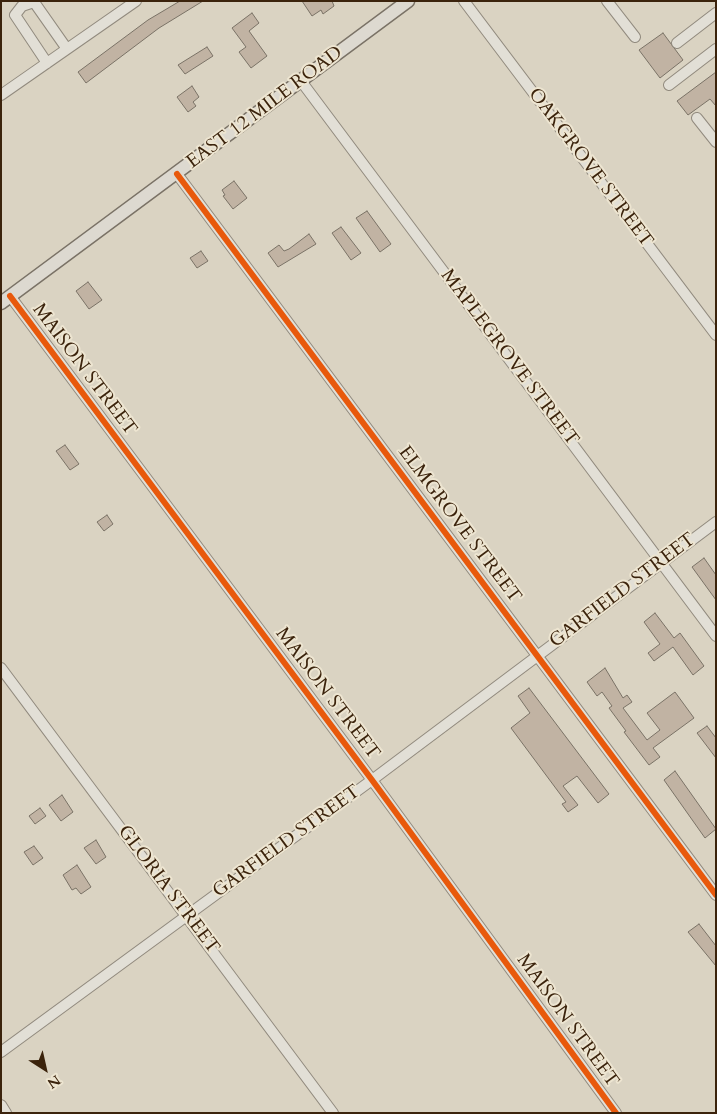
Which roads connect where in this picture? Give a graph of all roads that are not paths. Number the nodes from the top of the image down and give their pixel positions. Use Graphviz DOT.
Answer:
graph roads {
  1 [pos="136,1"];
  2 [pos="408,1"];
  3 [pos="464,1"];
  4 [pos="608,1"];
  5 [pos="716,13"];
  6 [pos="635,37"];
  7 [pos="677,43"];
  8 [pos="67,49"];
  9 [pos="716,49"];
  10 [pos="47,63"];
  11 [pos="301,81"];
  12 [pos="669,85"];
  13 [pos="1,95"];
  14 [pos="697,118"];
  15 [pos="716,142"];
  16 [pos="177,174"];
  17 [pos="6,300"];
  18 [pos="716,335"];
  19 [pos="716,522"];
  20 [pos="662,562"];
  21 [pos="716,636"];
  22 [pos="538,654"];
  23 [pos="1,668"];
  24 [pos="372,780"];
  25 [pos="716,895"];
  26 [pos="187,914"];
  27 [pos="1,1052"];
  28 [pos="1,1106"];
  29 [pos="6,1113"];
  30 [pos="333,1113"];
  31 [pos="616,1113"];
  1 -- 8 [label="street"];
  2 -- 11 [label="main road, EAST 12 MILE ROAD"];
  3 -- 18 [label="street, OAKGROVE STREET"];
  4 -- 6 [label="street"];
  5 -- 7 [label="street"];
  8 -- 10 [label="street"];
  8 -- 10 [label="street"];
  9 -- 12 [label="street"];
  10 -- 13 [label="street"];
  11 -- 16 [label="main road, EAST 12 MILE ROAD"];
  11 -- 20 [label="street, MAPLEGROVE STREET"];
  14 -- 15 [label="street"];
  16 -- 17 [label="main road, EAST 12 MILE ROAD"];
  16 -- 22 [label="street, ELMGROVE STREET"];
  17 -- 24 [label="street, MAISON STREET"];
  19 -- 20 [label="street, GARFIELD STREET"];
  20 -- 21 [label="street, MAPLEGROVE STREET"];
  20 -- 22 [label="street, GARFIELD STREET"];
  22 -- 24 [label="street, GARFIELD STREET"];
  22 -- 25 [label="street, ELMGROVE STREET"];
  23 -- 26 [label="street, GLORIA STREET"];
  24 -- 26 [label="street, GARFIELD STREET"];
  24 -- 31 [label="street, MAISON STREET"];
  26 -- 27 [label="street, GARFIELD STREET"];
  26 -- 30 [label="street, GLORIA STREET"];
  28 -- 29 [label="street"];
}
